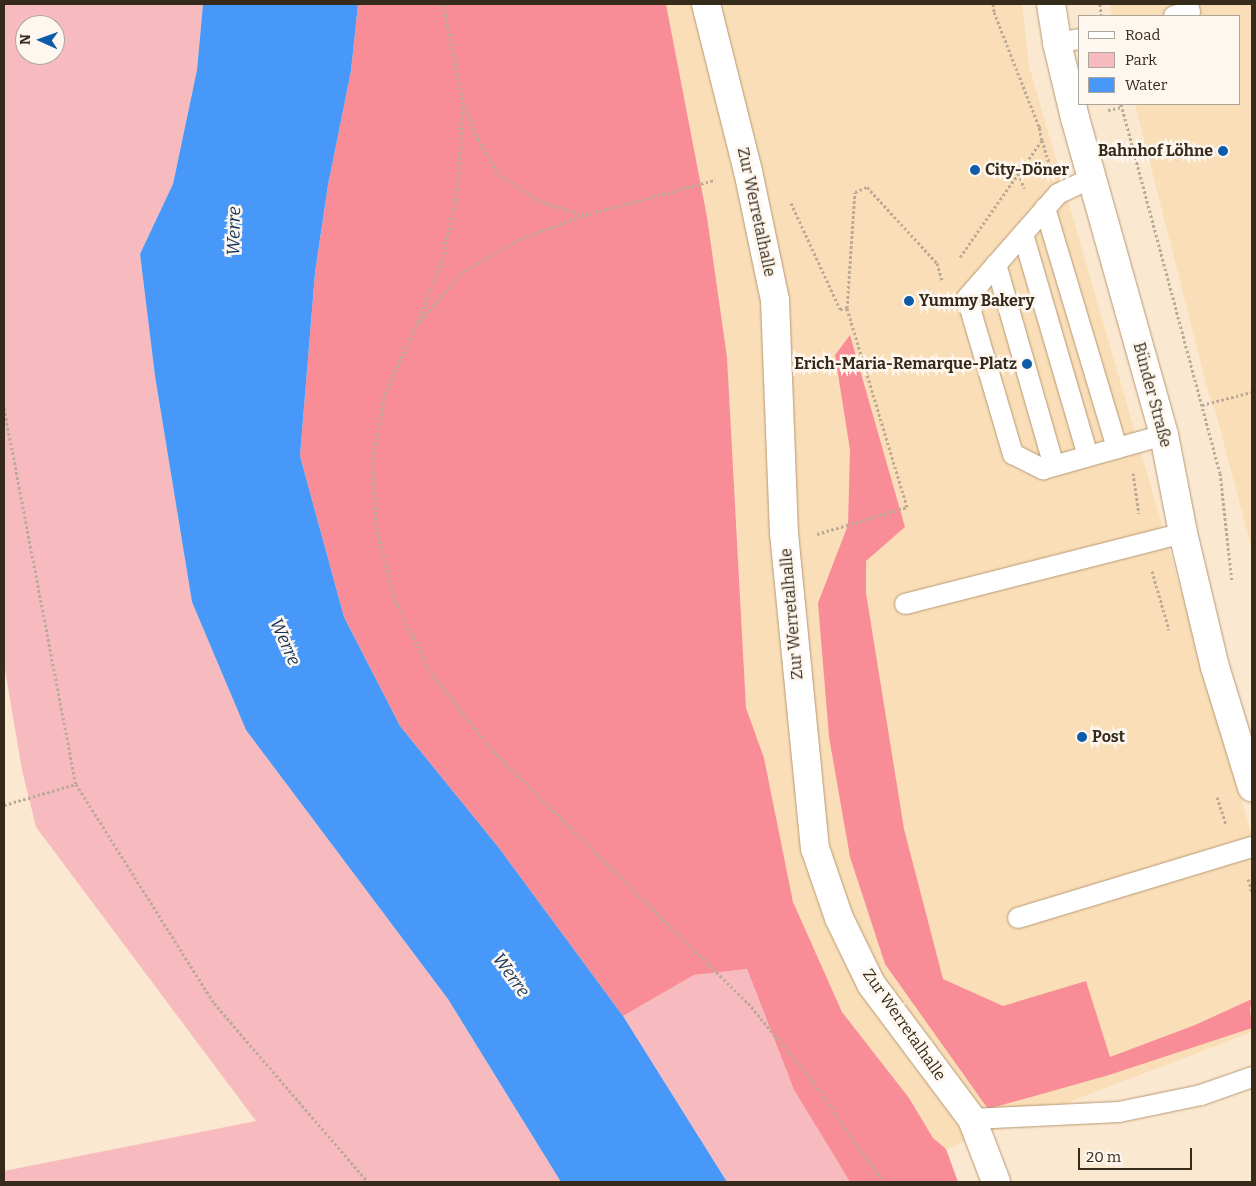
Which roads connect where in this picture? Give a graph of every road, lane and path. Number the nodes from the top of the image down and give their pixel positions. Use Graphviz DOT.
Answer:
graph roads {
  1 [pos="443,4"];
  2 [pos="706,4"];
  3 [pos="1051,4"];
  4 [pos="1188,4"];
  5 [pos="1178,15"];
  6 [pos="1068,41"];
  7 [pos="1078,98"];
  8 [pos="462,102"];
  9 [pos="1079,105"];
  10 [pos="1121,105"];
  11 [pos="1039,127"];
  12 [pos="748,170"];
  13 [pos="1092,178"];
  14 [pos="790,200"];
  15 [pos="1045,208"];
  16 [pos="585,215"];
  17 [pos="1023,234"];
  18 [pos="958,259"];
  19 [pos="996,264"];
  20 [pos="948,274"];
  21 [pos="847,308"];
  22 [pos="417,324"];
  23 [pos="1252,392"];
  24 [pos="1202,405"];
  25 [pos="4,408"];
  26 [pos="1164,434"];
  27 [pos="1117,448"];
  28 [pos="1088,456"];
  29 [pos="1054,466"];
  30 [pos="1182,533"];
  31 [pos="822,534"];
  32 [pos="1233,589"];
  33 [pos="905,604"];
  34 [pos="76,784"];
  35 [pos="1252,787"];
  36 [pos="4,805"];
  37 [pos="1252,847"];
  38 [pos="1018,918"];
  39 [pos="1251,1083"];
  40 [pos="972,1118"];
  41 [pos="368,1182"];
  42 [pos="883,1182"];
  43 [pos="996,1182"];
  1 -- 8 [label="path"];
  2 -- 12 [label="street, Zur Werretalhalle"];
  3 -- 6 [label="street, Bünder Straße"];
  4 -- 5 [label="lane"];
  6 -- 7 [label="street, Bünder Straße"];
  8 -- 16 [label="path"];
  8 -- 22 [label="path"];
  9 -- 13 [label="street, Bünder Straße"];
  10 -- 24 [label="path"];
  11 -- 18 [label="path"];
  12 -- 16 [label="path"];
  12 -- 40 [label="street, Zur Werretalhalle"];
  13 -- 15 [label="lane"];
  13 -- 26 [label="street, Bünder Straße"];
  14 -- 21 [label="path"];
  15 -- 17 [label="lane"];
  15 -- 27 [label="lane"];
  16 -- 22 [label="path"];
  17 -- 19 [label="lane"];
  17 -- 28 [label="lane"];
  19 -- 29 [label="lane"];
  19 -- 29 [label="lane"];
  20 -- 21 [label="path"];
  21 -- 31 [label="path"];
  22 -- 42 [label="path"];
  23 -- 24 [label="path"];
  24 -- 32 [label="path"];
  25 -- 34 [label="path"];
  26 -- 27 [label="lane"];
  26 -- 30 [label="street, Bünder Straße"];
  27 -- 28 [label="lane"];
  28 -- 29 [label="lane"];
  30 -- 33 [label="lane"];
  30 -- 35 [label="street, Bünder Straße"];
  34 -- 36 [label="path"];
  34 -- 41 [label="path"];
  37 -- 38 [label="lane"];
  39 -- 40 [label="lane"];
  40 -- 43 [label="street, Zur Werretalhalle"];
}
